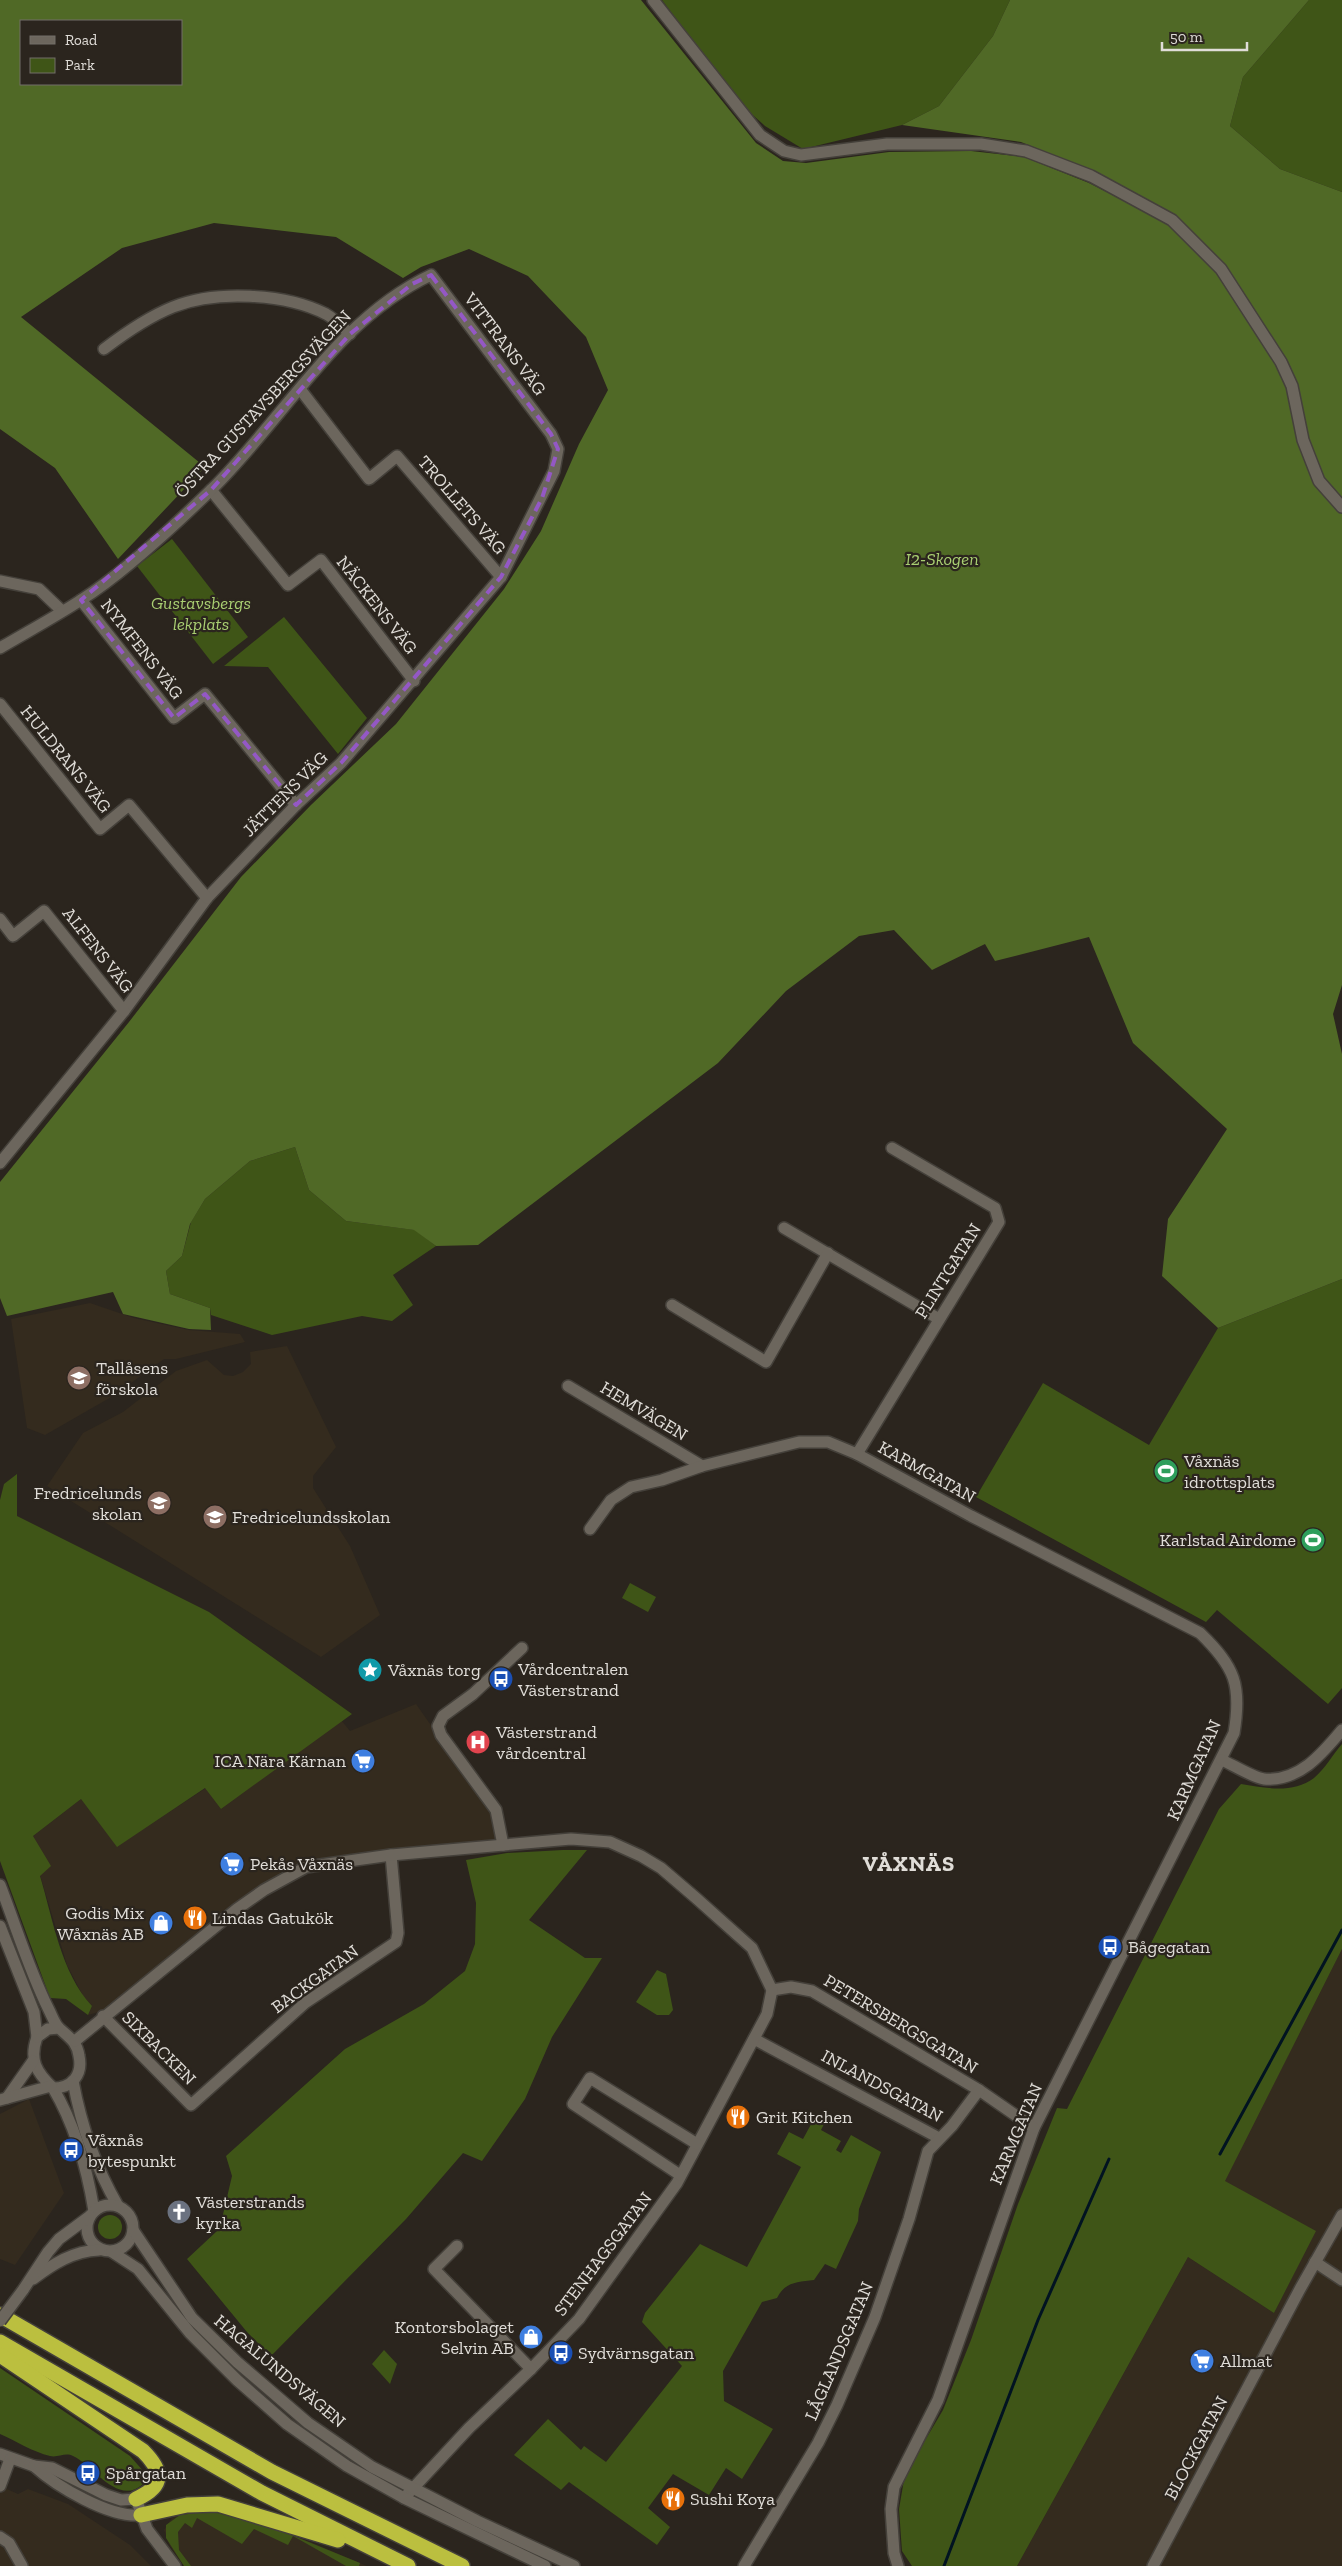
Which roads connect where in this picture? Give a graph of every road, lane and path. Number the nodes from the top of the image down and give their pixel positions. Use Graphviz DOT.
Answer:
graph roads {
  1 [pos="653,0"];
  2 [pos="431,275"];
  3 [pos="350,334"];
  4 [pos="104,349"];
  5 [pos="300,388"];
  6 [pos="551,434"];
  7 [pos="211,490"];
  8 [pos="1342,507"];
  9 [pos="501,577"];
  10 [pos="0,581"];
  11 [pos="81,600"];
  12 [pos="61,610"];
  13 [pos="0,648"];
  14 [pos="414,681"];
  15 [pos="0,704"];
  16 [pos="296,806"];
  17 [pos="207,898"];
  18 [pos="0,920"];
  19 [pos="124,1011"];
  20 [pos="892,1148"];
  21 [pos="0,1163"];
  22 [pos="784,1228"];
  23 [pos="828,1254"];
  24 [pos="672,1305"];
  25 [pos="939,1319"];
  26 [pos="568,1386"];
  27 [pos="857,1454"];
  28 [pos="702,1466"];
  29 [pos="590,1529"];
  30 [pos="522,1648"];
  31 [pos="1342,1730"];
  32 [pos="1222,1760"];
  33 [pos="503,1844"];
  34 [pos="391,1855"];
  35 [pos="0,1885"];
  36 [pos="0,1926"];
  37 [pos="772,1990"];
  38 [pos="103,2016"];
  39 [pos="59,2028"];
  40 [pos="37,2037"];
  41 [pos="754,2039"];
  42 [pos="75,2041"];
  43 [pos="33,2061"];
  44 [pos="74,2082"];
  45 [pos="52,2087"];
  46 [pos="979,2090"];
  47 [pos="4,2099"];
  48 [pos="191,2105"];
  49 [pos="1034,2128"];
  50 [pos="940,2138"];
  51 [pos="697,2144"];
  52 [pos="680,2175"];
  53 [pos="118,2206"];
  54 [pos="92,2213"];
  55 [pos="1342,2215"];
  56 [pos="133,2230"];
  57 [pos="457,2246"];
  58 [pos="99,2250"];
  59 [pos="112,2252"];
  60 [pos="1315,2262"];
  61 [pos="1342,2280"];
  62 [pos="30,2282"];
  63 [pos="0,2315"];
  64 [pos="0,2321"];
  65 [pos="0,2342"];
  66 [pos="0,2355"];
  67 [pos="531,2369"];
  68 [pos="5,2456"];
  69 [pos="34,2466"];
  70 [pos="0,2486"];
  71 [pos="412,2488"];
  72 [pos="404,2498"];
  73 [pos="136,2499"];
  74 [pos="141,2515"];
  75 [pos="0,2536"];
  76 [pos="894,2552"];
  77 [pos="380,2553"];
  78 [pos="22,2566"];
  79 [pos="175,2566"];
  80 [pos="408,2566"];
  81 [pos="462,2566"];
  82 [pos="545,2566"];
  83 [pos="574,2566"];
  84 [pos="744,2566"];
  85 [pos="888,2566"];
  86 [pos="898,2566"];
  87 [pos="1153,2566"];
  1 -- 8 [label="street"];
  2 -- 3 [label="street, ÖSTRA GUSTAVSBERGSVÄGEN"];
  2 -- 6 [label="street, VITTRANS VÄG"];
  3 -- 4 [label="street"];
  3 -- 5 [label="street, ÖSTRA GUSTAVSBERGSVÄGEN"];
  5 -- 7 [label="street, ÖSTRA GUSTAVSBERGSVÄGEN"];
  5 -- 9 [label="street, TROLLETS VÄG"];
  6 -- 9 [label="street, JÄTTENS VÄG"];
  7 -- 11 [label="street, ÖSTRA GUSTAVSBERGSVÄGEN"];
  7 -- 14 [label="street, NÄCKENS VÄG"];
  9 -- 14 [label="street, JÄTTENS VÄG"];
  10 -- 12 [label="street"];
  11 -- 12 [label="street, ÖSTRA GUSTAVSBERGSVÄGEN"];
  11 -- 16 [label="street, NYMFENS VÄG"];
  12 -- 13 [label="street, ÖSTRA GUSTAVSBERGSVÄGEN"];
  14 -- 16 [label="street, JÄTTENS VÄG"];
  15 -- 17 [label="street, HULDRANS VÄG"];
  16 -- 17 [label="street, JÄTTENS VÄG"];
  17 -- 19 [label="street, JÄTTENS VÄG"];
  18 -- 19 [label="street, ALFENS VÄG"];
  19 -- 21 [label="street, JÄTTENS VÄG"];
  20 -- 25 [label="street, PLINTGATAN"];
  22 -- 23 [label="street"];
  23 -- 24 [label="street"];
  23 -- 25 [label="street"];
  25 -- 27 [label="street, PLINTGATAN"];
  26 -- 28 [label="street, HEMVÄGEN"];
  27 -- 28 [label="street, KARMGATAN"];
  27 -- 32 [label="street, KARMGATAN"];
  28 -- 29 [label="street, KARMGATAN"];
  30 -- 33 [label="street"];
  31 -- 32 [label="street"];
  32 -- 49 [label="street, KARMGATAN"];
  33 -- 34 [label="street"];
  33 -- 37 [label="street"];
  34 -- 38 [label="street"];
  34 -- 48 [label="street, BACKGATAN"];
  35 -- 39 [label="street"];
  36 -- 40 [label="street"];
  37 -- 41 [label="street, STENHAGSGATAN"];
  37 -- 46 [label="street, PETERSBERGSGATAN"];
  38 -- 42 [label="street"];
  38 -- 48 [label="street, SIXBACKEN"];
  39 -- 40 [label="street"];
  39 -- 42 [label="street"];
  40 -- 43 [label="street"];
  41 -- 50 [label="street, INLANDSGATAN"];
  41 -- 51 [label="street, STENHAGSGATAN"];
  42 -- 44 [label="street"];
  43 -- 45 [label="street"];
  43 -- 47 [label="street"];
  44 -- 45 [label="street"];
  44 -- 53 [label="street"];
  45 -- 47 [label="street"];
  45 -- 54 [label="street"];
  46 -- 49 [label="street, PETERSBERGSGATAN"];
  46 -- 50 [label="street, INLANDSGATAN"];
  49 -- 76 [label="street, KARMGATAN"];
  50 -- 84 [label="street, LÅGLANDSGATAN"];
  51 -- 52 [label="street, STENHAGSGATAN"];
  51 -- 52 [label="street"];
  52 -- 67 [label="street, STENHAGSGATAN"];
  53 -- 54 [label="street"];
  53 -- 56 [label="street"];
  54 -- 58 [label="street"];
  54 -- 62 [label="street"];
  55 -- 60 [label="street, BLOCKGATAN"];
  56 -- 59 [label="street"];
  56 -- 71 [label="street, HAGALUNDSVÄGEN"];
  57 -- 67 [label="street"];
  58 -- 59 [label="street"];
  58 -- 62 [label="street"];
  59 -- 72 [label="street, HAGALUNDSVÄGEN"];
  60 -- 61 [label="street"];
  60 -- 87 [label="street, BLOCKGATAN"];
  62 -- 64 [label="street, bridge"];
  63 -- 81 [label="highway"];
  65 -- 77 [label="highway"];
  66 -- 73 [label="highway"];
  67 -- 71 [label="street, STENHAGSGATAN"];
  68 -- 69 [label="street"];
  68 -- 70 [label="street"];
  69 -- 73 [label="street"];
  69 -- 74 [label="street"];
  71 -- 72 [label="street, STENHAGSGATAN"];
  71 -- 83 [label="street, HAGALUNDSVÄGEN"];
  72 -- 82 [label="street, HAGALUNDSVÄGEN"];
  73 -- 74 [label="street"];
  74 -- 77 [label="highway"];
  74 -- 79 [label="street"];
  75 -- 78 [label="street"];
  76 -- 85 [label="street, KARMGATAN"];
  76 -- 86 [label="street, KARMGATAN"];
  77 -- 80 [label="highway"];
}
